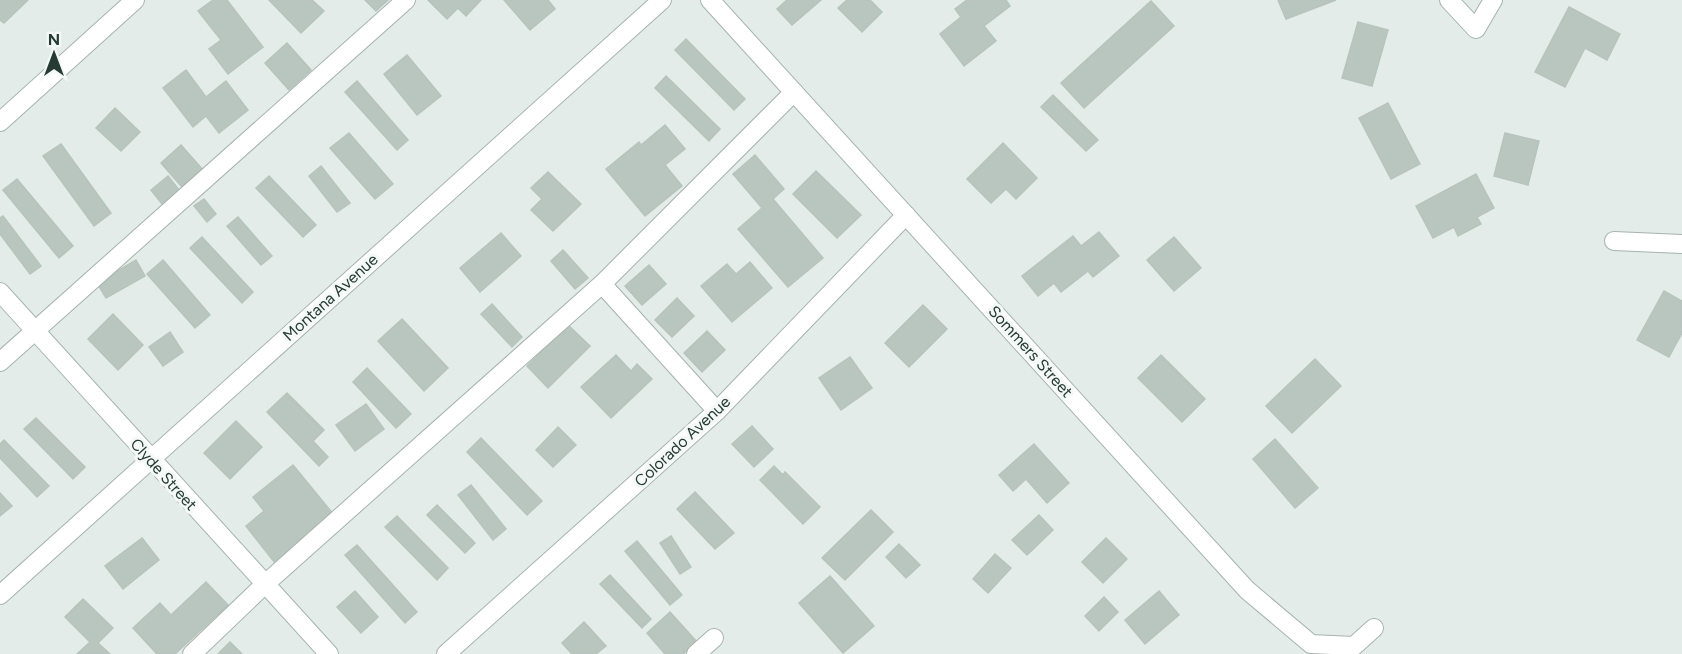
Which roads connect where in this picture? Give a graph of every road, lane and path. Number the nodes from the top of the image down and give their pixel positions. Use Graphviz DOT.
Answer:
graph roads {
  1 [pos="135,0"];
  2 [pos="406,0"];
  3 [pos="662,0"];
  4 [pos="710,0"];
  5 [pos="1449,0"];
  6 [pos="1493,0"];
  7 [pos="794,92"];
  8 [pos="0,122"];
  9 [pos="906,215"];
  10 [pos="1614,241"];
  11 [pos="1682,244"];
  12 [pos="602,284"];
  13 [pos="0,292"];
  14 [pos="34,330"];
  15 [pos="0,362"];
  16 [pos="717,411"];
  17 [pos="150,458"];
  18 [pos="264,585"];
  19 [pos="0,595"];
  20 [pos="1374,628"];
  21 [pos="714,638"];
  22 [pos="192,654"];
  23 [pos="329,654"];
  24 [pos="446,654"];
  25 [pos="696,654"];
  1 -- 8 [label="street"];
  2 -- 14 [label="street"];
  3 -- 17 [label="street, Montana Avenue"];
  4 -- 7 [label="street, Sommers Street"];
  5 -- 6 [label="street"];
  7 -- 9 [label="street, Sommers Street"];
  7 -- 12 [label="street"];
  9 -- 16 [label="street, Colorado Avenue"];
  9 -- 20 [label="street, Sommers Street"];
  10 -- 11 [label="street"];
  12 -- 16 [label="street"];
  12 -- 18 [label="street"];
  13 -- 14 [label="street, Clyde Street"];
  14 -- 15 [label="street"];
  14 -- 17 [label="street, Clyde Street"];
  16 -- 24 [label="street, Colorado Avenue"];
  17 -- 18 [label="street, Clyde Street"];
  17 -- 19 [label="street, Montana Avenue"];
  18 -- 22 [label="street"];
  18 -- 23 [label="street, Clyde Street"];
  21 -- 25 [label="street"];
}
